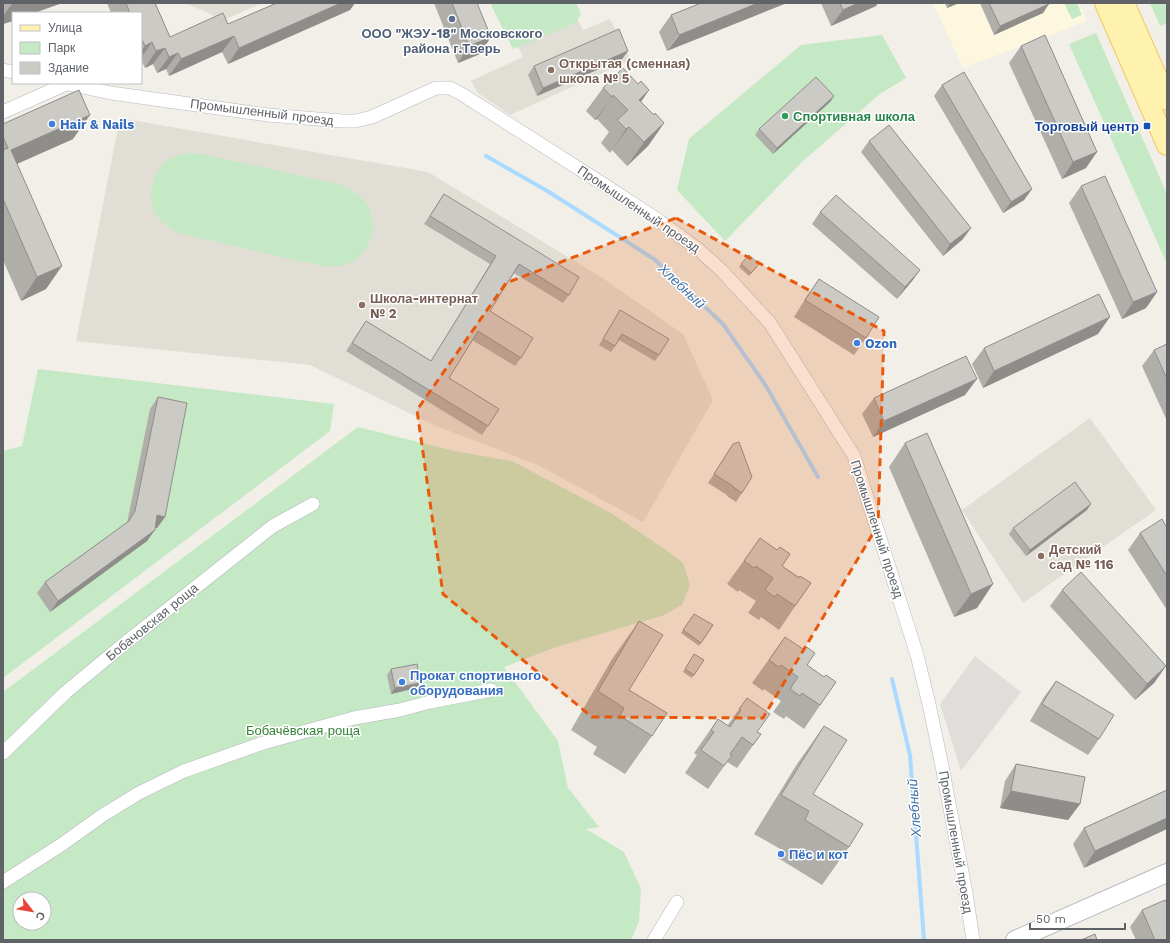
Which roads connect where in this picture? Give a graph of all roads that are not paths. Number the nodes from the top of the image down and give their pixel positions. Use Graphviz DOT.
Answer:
graph roads {
  1 [pos="1105,3"];
  2 [pos="1124,3"];
  3 [pos="1117,32"];
  4 [pos="1141,42"];
  5 [pos="63,84"];
  6 [pos="70,84"];
  7 [pos="1167,100"];
  8 [pos="3,112"];
  9 [pos="1167,145"];
  10 [pos="313,504"];
  11 [pos="491,690"];
  12 [pos="3,753"];
  13 [pos="1167,874"];
  14 [pos="3,882"];
  15 [pos="678,902"];
  16 [pos="654,940"];
  17 [pos="973,940"];
  18 [pos="1015,940"];
  1 -- 3 [label="main road"];
  2 -- 4 [label="main road"];
  3 -- 4 [label="main road"];
  3 -- 9 [label="main road"];
  4 -- 7 [label="main road"];
  5 -- 8 [label="street, Промышленный проезд"];
  6 -- 17 [label="street, Промышленный проезд"];
  10 -- 12 [label="street, Бобачовская роща"];
  11 -- 14 [label="street"];
  13 -- 18 [label="street"];
  15 -- 16 [label="street"];
}
